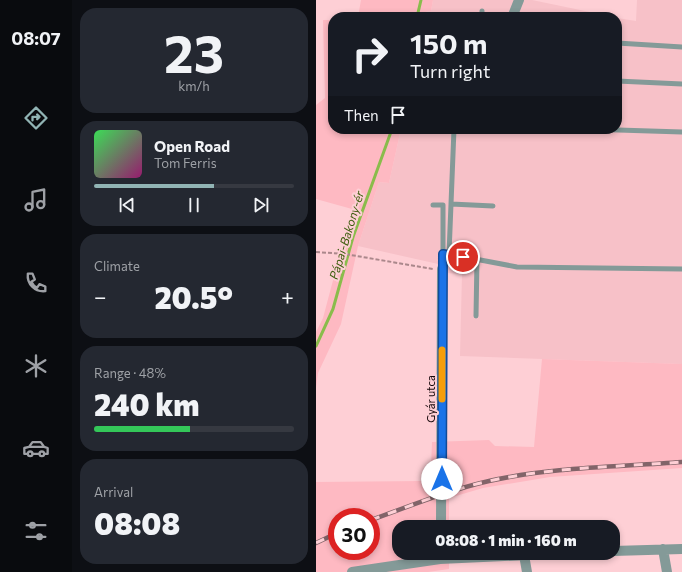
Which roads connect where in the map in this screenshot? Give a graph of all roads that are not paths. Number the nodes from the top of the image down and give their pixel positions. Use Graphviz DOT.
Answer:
graph roads {
  1 [pos="519,0"];
  2 [pos="514,12"];
  3 [pos="622,43"];
  4 [pos="682,47"];
  5 [pos="622,81"];
  6 [pos="682,84"];
  7 [pos="622,130"];
  8 [pos="682,132"];
  9 [pos="454,134"];
  10 [pos="451,204"];
  11 [pos="433,205"];
  12 [pos="492,206"];
  13 [pos="443,254"];
  14 [pos="449,254"];
  15 [pos="477,259"];
  16 [pos="682,269"];
  17 [pos="442,270"];
  18 [pos="476,316"];
  19 [pos="441,520"];
  20 [pos="682,549"];
  21 [pos="663,550"];
  22 [pos="620,551"];
  23 [pos="422,560"];
  24 [pos="525,560"];
  25 [pos="377,570"];
  26 [pos="352,572"];
  27 [pos="527,572"];
  28 [pos="667,572"];
  1 -- 2 [label="street"];
  3 -- 4 [label="lane"];
  5 -- 6 [label="lane"];
  7 -- 8 [label="lane"];
  9 -- 10 [label="lane"];
  10 -- 12 [label="lane"];
  10 -- 14 [label="lane"];
  11 -- 13 [label="lane"];
  13 -- 14 [label="lane"];
  13 -- 17 [label="lane"];
  14 -- 15 [label="lane"];
  15 -- 16 [label="lane"];
  15 -- 18 [label="lane"];
  17 -- 19 [label="street, Gyár utca"];
  20 -- 21 [label="street"];
  21 -- 22 [label="street"];
  21 -- 28 [label="street"];
  23 -- 25 [label="street"];
  24 -- 27 [label="street"];
  25 -- 26 [label="street"];
}
